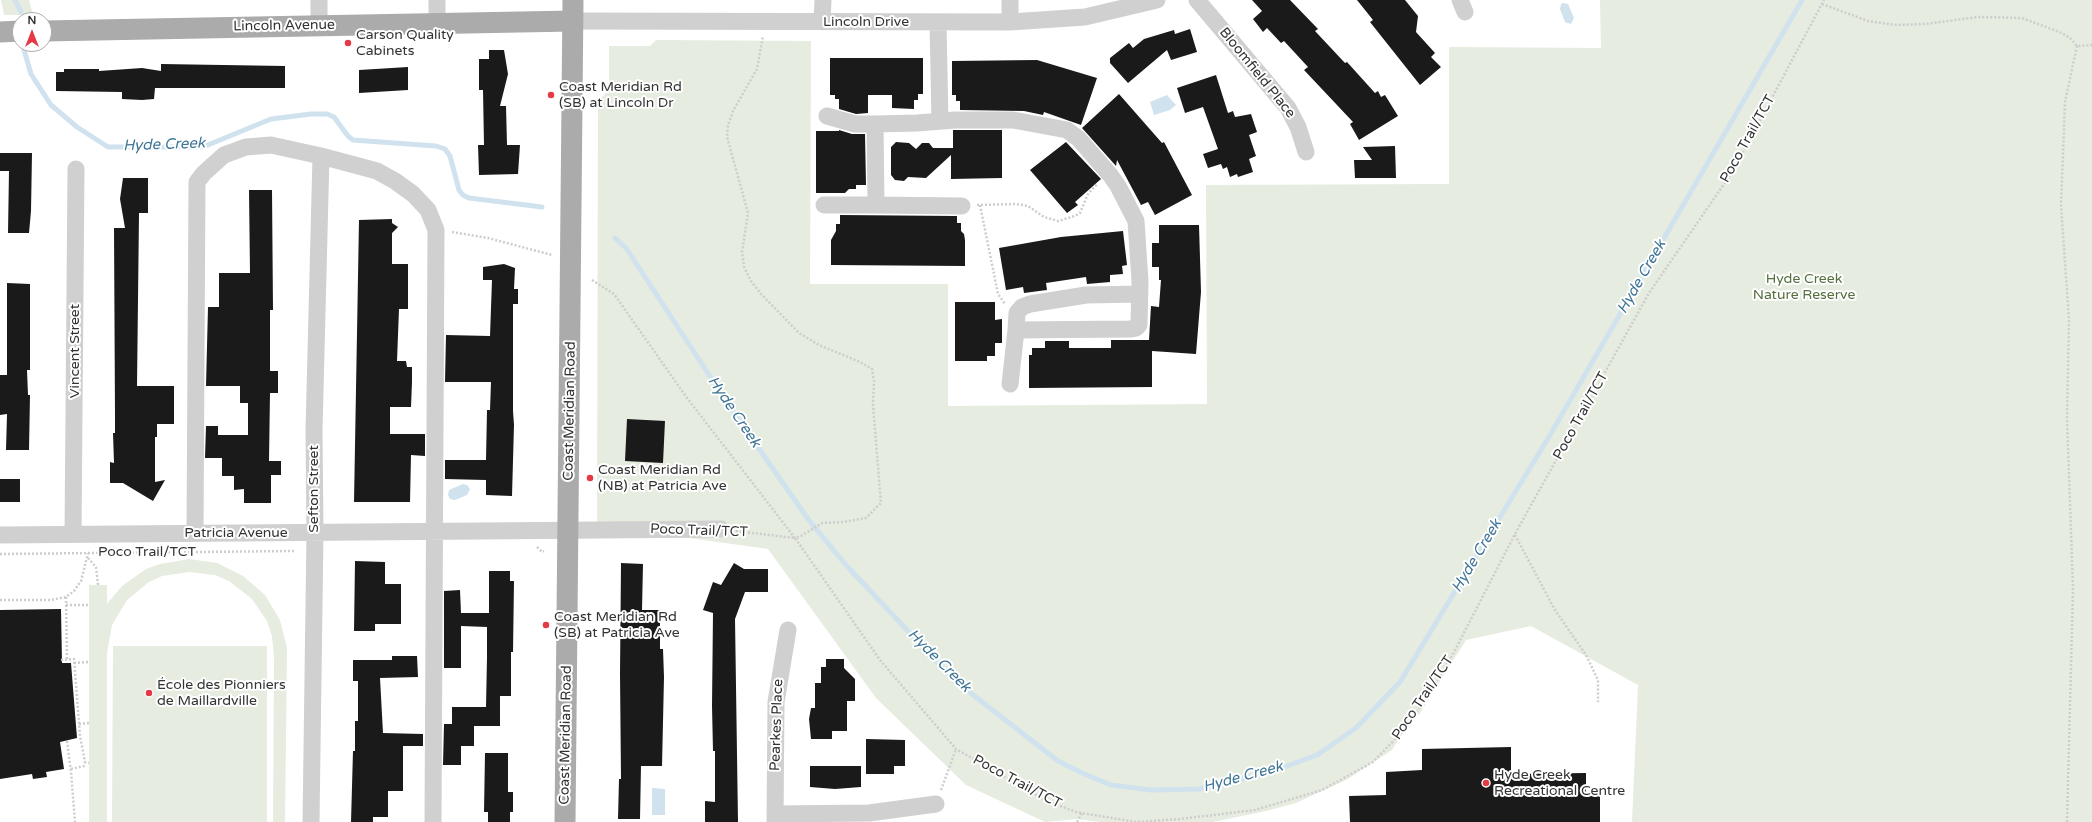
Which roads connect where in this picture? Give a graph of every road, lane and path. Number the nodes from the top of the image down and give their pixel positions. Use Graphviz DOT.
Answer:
graph roads {
  1 [pos="319,0"];
  2 [pos="437,0"];
  3 [pos="573,0"];
  4 [pos="823,0"];
  5 [pos="1010,0"];
  6 [pos="1157,0"];
  7 [pos="1197,0"];
  8 [pos="1824,0"];
  9 [pos="1822,4"];
  10 [pos="573,21"];
  11 [pos="763,22"];
  12 [pos="822,22"];
  13 [pos="1010,22"];
  14 [pos="938,23"];
  15 [pos="437,24"];
  16 [pos="319,25"];
  17 [pos="12,31"];
  18 [pos="52,31"];
  19 [pos="0,32"];
  20 [pos="2092,45"];
  21 [pos="2077,46"];
  22 [pos="827,116"];
  23 [pos="940,121"];
  24 [pos="875,124"];
  25 [pos="1306,152"];
  26 [pos="321,156"];
  27 [pos="76,169"];
  28 [pos="1098,183"];
  29 [pos="980,204"];
  30 [pos="824,205"];
  31 [pos="876,205"];
  32 [pos="967,205"];
  33 [pos="436,230"];
  34 [pos="572,260"];
  35 [pos="592,280"];
  36 [pos="1140,294"];
  37 [pos="1006,305"];
  38 [pos="1016,330"];
  39 [pos="1010,384"];
  40 [pos="721,529"];
  41 [pos="569,530"];
  42 [pos="435,531"];
  43 [pos="315,532"];
  44 [pos="195,533"];
  45 [pos="73,534"];
  46 [pos="1515,534"];
  47 [pos="0,535"];
  48 [pos="795,538"];
  49 [pos="294,551"];
  50 [pos="88,553"];
  51 [pos="0,554"];
  52 [pos="88,558"];
  53 [pos="98,585"];
  54 [pos="66,597"];
  55 [pos="0,600"];
  56 [pos="66,605"];
  57 [pos="89,605"];
  58 [pos="788,630"];
  59 [pos="62,660"];
  60 [pos="67,660"];
  61 [pos="89,662"];
  62 [pos="74,663"];
  63 [pos="1598,702"];
  64 [pos="89,723"];
  65 [pos="79,724"];
  66 [pos="67,741"];
  67 [pos="956,749"];
  68 [pos="71,769"];
  69 [pos="936,804"];
  70 [pos="1082,813"];
  71 [pos="775,818"];
  72 [pos="75,822"];
  73 [pos="311,822"];
  74 [pos="433,822"];
  75 [pos="565,822"];
  76 [pos="1077,822"];
  77 [pos="2067,822"];
  1 -- 16 [label="street"];
  2 -- 15 [label="street"];
  3 -- 10 [label="main road, Coast Meridian Road"];
  4 -- 12 [label="street"];
  5 -- 13 [label="street"];
  6 -- 13 [label="street, Lincoln Drive"];
  7 -- 25 [label="street, Bloomfield Place"];
  8 -- 9 [label="path, Poco Trail/TCT"];
  9 -- 21 [label="path"];
  9 -- 46 [label="path, Poco Trail/TCT"];
  10 -- 11 [label="street, Lincoln Drive"];
  10 -- 15 [label="main road, Lincoln Avenue"];
  10 -- 34 [label="main road, Coast Meridian Road"];
  11 -- 12 [label="street, Lincoln Drive"];
  11 -- 48 [label="path"];
  12 -- 14 [label="street, Lincoln Drive"];
  13 -- 14 [label="street, Lincoln Drive"];
  14 -- 23 [label="street"];
  15 -- 16 [label="main road, Lincoln Avenue"];
  16 -- 18 [label="main road, Lincoln Avenue"];
  17 -- 19 [label="main road"];
  20 -- 21 [label="path"];
  21 -- 77 [label="path"];
  22 -- 24 [label="street"];
  23 -- 24 [label="street"];
  23 -- 36 [label="street"];
  24 -- 31 [label="street"];
  26 -- 33 [label="street"];
  26 -- 43 [label="street, Sefton Street"];
  26 -- 44 [label="street"];
  27 -- 45 [label="street, Vincent Street"];
  28 -- 29 [label="path"];
  29 -- 32 [label="path"];
  29 -- 37 [label="path"];
  30 -- 31 [label="street"];
  31 -- 32 [label="street"];
  33 -- 34 [label="path"];
  33 -- 42 [label="street"];
  34 -- 41 [label="main road, Coast Meridian Road"];
  35 -- 48 [label="path"];
  36 -- 38 [label="street"];
  36 -- 38 [label="street"];
  38 -- 39 [label="street"];
  40 -- 41 [label="street, Poco Trail/TCT"];
  40 -- 48 [label="path, Poco Trail/TCT"];
  41 -- 42 [label="street, Patricia Avenue"];
  41 -- 75 [label="main road, Coast Meridian Road"];
  42 -- 43 [label="street, Patricia Avenue"];
  42 -- 74 [label="street"];
  43 -- 44 [label="street, Patricia Avenue"];
  43 -- 73 [label="street, Sefton Street"];
  44 -- 45 [label="street, Patricia Avenue"];
  45 -- 47 [label="street, Patricia Avenue"];
  46 -- 63 [label="path"];
  46 -- 70 [label="path, Poco Trail/TCT"];
  48 -- 67 [label="path, Poco Trail/TCT"];
  49 -- 50 [label="path, Poco Trail/TCT"];
  50 -- 51 [label="path, Poco Trail/TCT"];
  50 -- 52 [label="path"];
  52 -- 53 [label="path"];
  52 -- 54 [label="path"];
  54 -- 55 [label="path"];
  54 -- 56 [label="path"];
  56 -- 57 [label="path"];
  56 -- 60 [label="path"];
  58 -- 71 [label="street, Pearkes Place"];
  59 -- 60 [label="path"];
  60 -- 62 [label="path"];
  61 -- 62 [label="path"];
  62 -- 65 [label="path"];
  64 -- 65 [label="path"];
  65 -- 68 [label="path"];
  66 -- 68 [label="path"];
  67 -- 69 [label="path"];
  67 -- 70 [label="path, Poco Trail/TCT"];
  68 -- 72 [label="path"];
  69 -- 71 [label="street"];
  70 -- 76 [label="path"];
}
